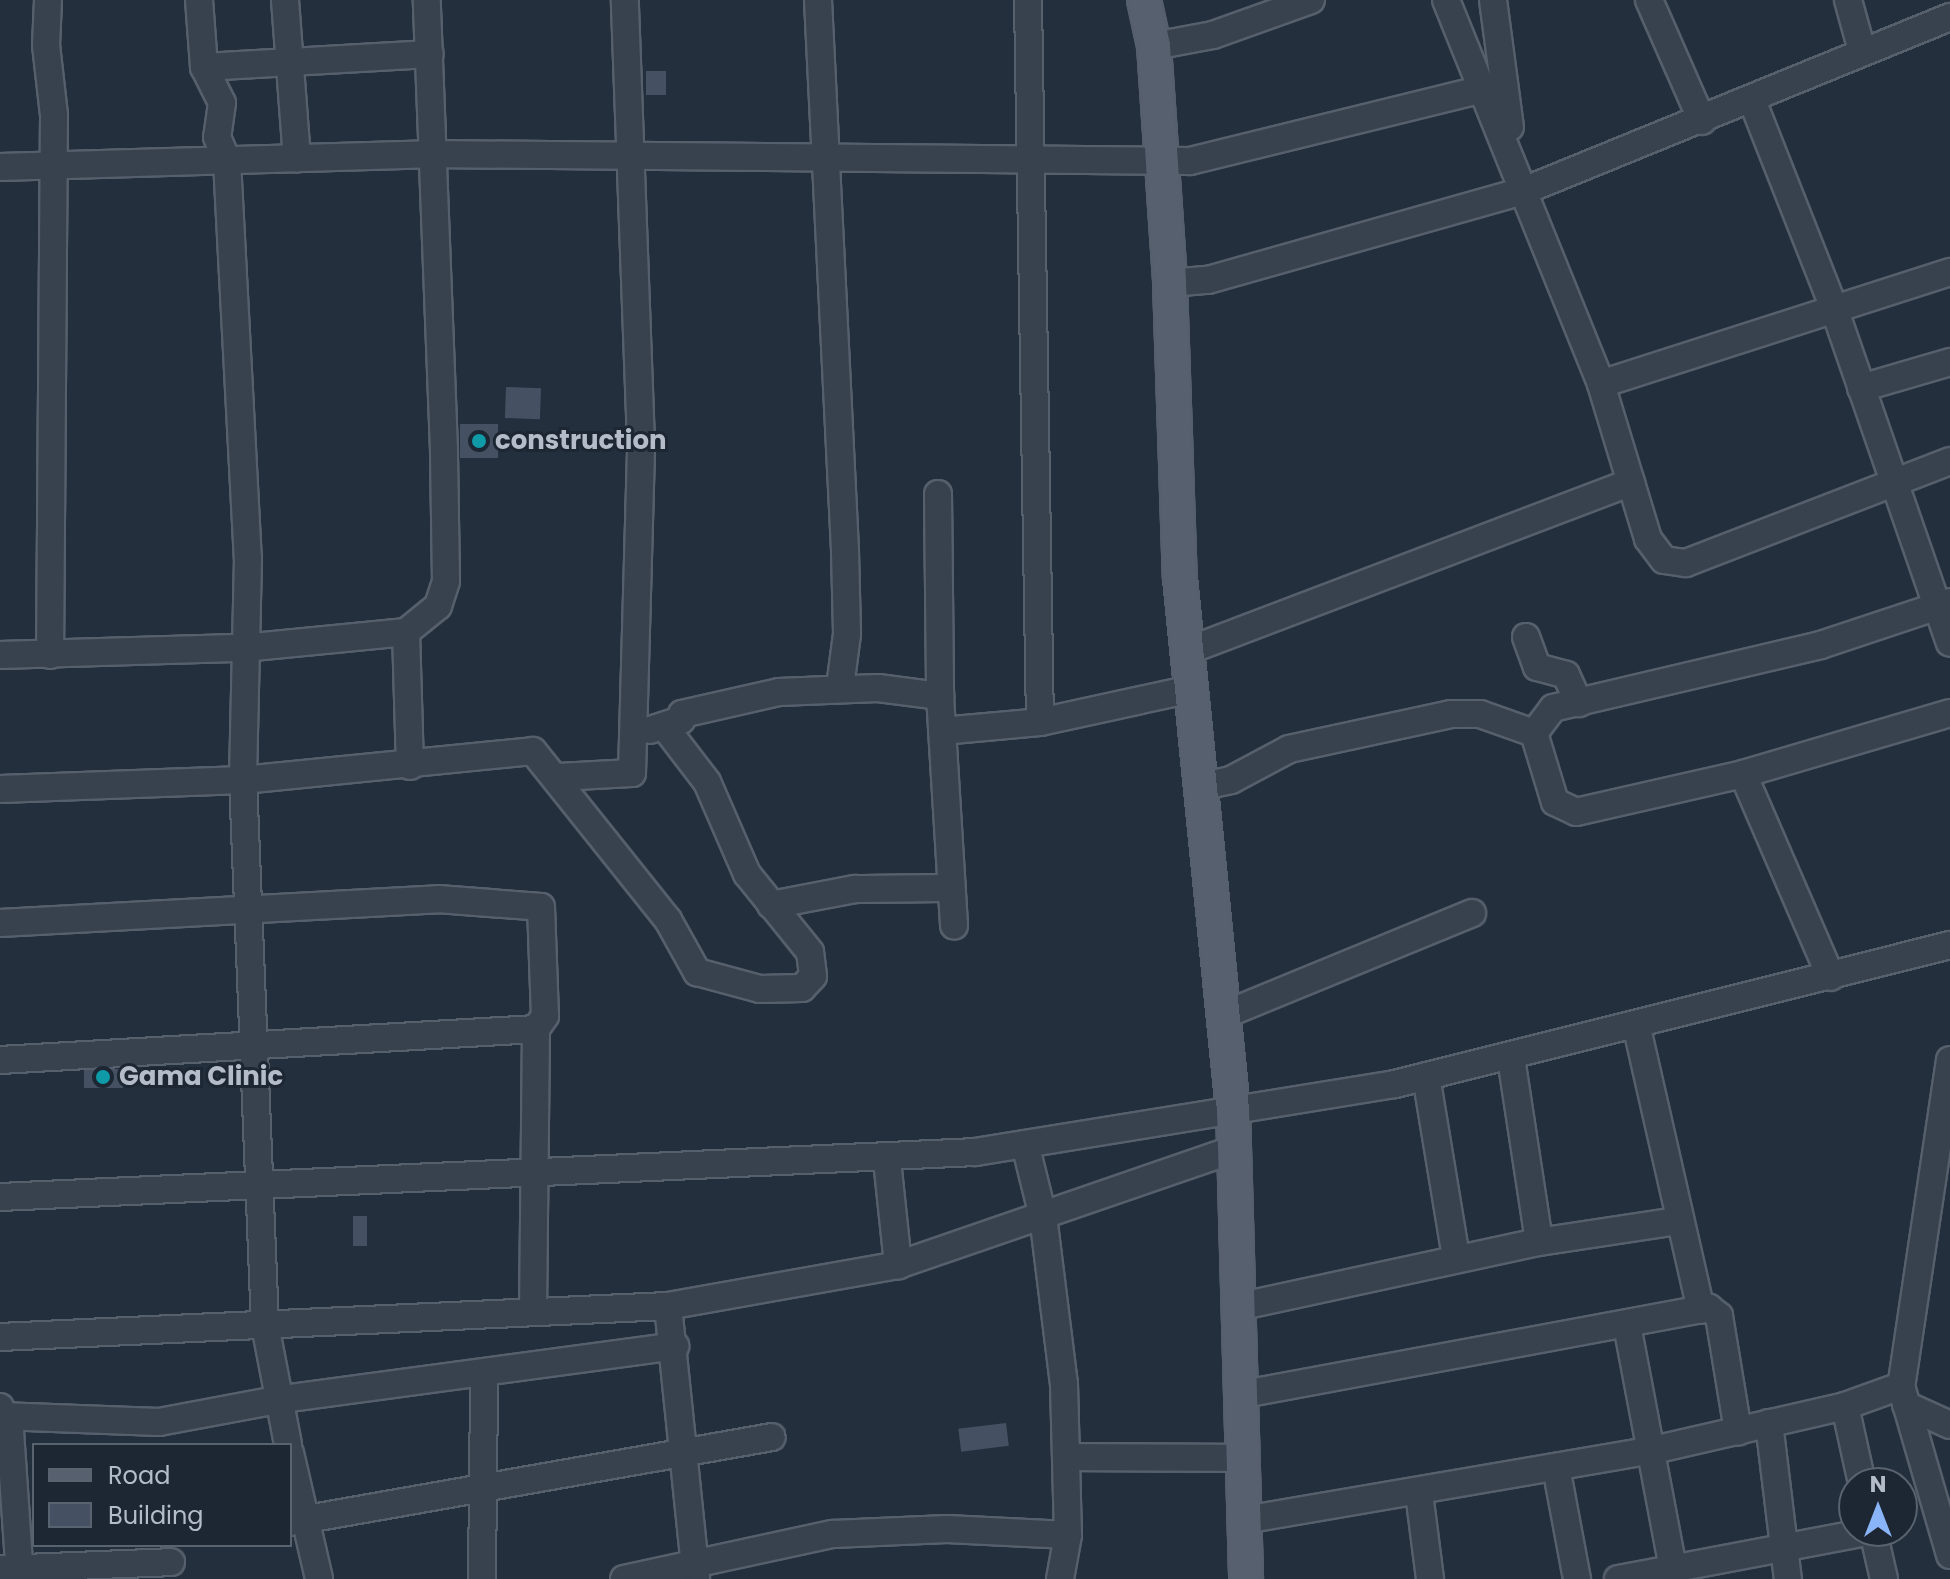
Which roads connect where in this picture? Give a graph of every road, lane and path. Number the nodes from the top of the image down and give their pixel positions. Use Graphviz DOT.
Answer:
graph roads {
  1 [pos="48,0"];
  2 [pos="199,0"];
  3 [pos="285,0"];
  4 [pos="427,0"];
  5 [pos="625,0"];
  6 [pos="818,0"];
  7 [pos="1028,0"];
  8 [pos="1144,0"];
  9 [pos="1311,0"];
  10 [pos="1446,0"];
  11 [pos="1493,0"];
  12 [pos="1649,0"];
  13 [pos="1848,0"];
  14 [pos="1950,17"];
  15 [pos="1154,46"];
  16 [pos="1862,51"];
  17 [pos="430,54"];
  18 [pos="289,60"];
  19 [pos="204,67"];
  20 [pos="1484,89"];
  21 [pos="1752,100"];
  22 [pos="1702,121"];
  23 [pos="429,154"];
  24 [pos="626,155"];
  25 [pos="825,155"];
  26 [pos="1032,158"];
  27 [pos="1514,158"];
  28 [pos="297,159"];
  29 [pos="1161,160"];
  30 [pos="227,161"];
  31 [pos="51,165"];
  32 [pos="0,167"];
  33 [pos="1526,190"];
  34 [pos="1950,272"];
  35 [pos="1170,283"];
  36 [pos="1835,311"];
  37 [pos="1950,362"];
  38 [pos="1601,384"];
  39 [pos="1861,388"];
  40 [pos="1950,461"];
  41 [pos="1892,480"];
  42 [pos="1631,482"];
  43 [pos="938,494"];
  44 [pos="1944,605"];
  45 [pos="406,632"];
  46 [pos="1526,637"];
  47 [pos="1950,643"];
  48 [pos="243,648"];
  49 [pos="1187,651"];
  50 [pos="0,655"];
  51 [pos="50,655"];
  52 [pos="840,687"];
  53 [pos="1191,689"];
  54 [pos="940,696"];
  55 [pos="1579,703"];
  56 [pos="1950,713"];
  57 [pos="1040,722"];
  58 [pos="664,726"];
  59 [pos="634,729"];
  60 [pos="942,731"];
  61 [pos="1534,733"];
  62 [pos="410,766"];
  63 [pos="1743,774"];
  64 [pos="558,777"];
  65 [pos="243,780"];
  66 [pos="1203,786"];
  67 [pos="0,789"];
  68 [pos="951,888"];
  69 [pos="771,905"];
  70 [pos="248,911"];
  71 [pos="1472,913"];
  72 [pos="0,923"];
  73 [pos="954,926"];
  74 [pos="1950,945"];
  75 [pos="1831,977"];
  76 [pos="1226,1014"];
  77 [pos="1636,1024"];
  78 [pos="536,1029"];
  79 [pos="252,1046"];
  80 [pos="1511,1058"];
  81 [pos="0,1060"];
  82 [pos="1950,1060"];
  83 [pos="1426,1076"];
  84 [pos="1233,1110"];
  85 [pos="1025,1144"];
  86 [pos="1235,1149"];
  87 [pos="887,1160"];
  88 [pos="537,1173"];
  89 [pos="260,1181"];
  90 [pos="0,1197"];
  91 [pos="1043,1216"];
  92 [pos="1678,1221"];
  93 [pos="1539,1242"];
  94 [pos="1456,1258"];
  95 [pos="898,1265"];
  96 [pos="668,1306"];
  97 [pos="1242,1306"];
  98 [pos="533,1310"];
  99 [pos="1701,1310"];
  100 [pos="265,1325"];
  101 [pos="1627,1325"];
  102 [pos="0,1337"];
  103 [pos="675,1346"];
  104 [pos="484,1376"];
  105 [pos="1244,1394"];
  106 [pos="1904,1396"];
  107 [pos="276,1400"];
  108 [pos="1845,1406"];
  109 [pos="0,1407"];
  110 [pos="0,1416"];
  111 [pos="1769,1423"];
  112 [pos="1950,1425"];
  113 [pos="1738,1431"];
  114 [pos="160,1434"];
  115 [pos="772,1437"];
  116 [pos="287,1443"];
  117 [pos="1649,1451"];
  118 [pos="683,1457"];
  119 [pos="1070,1457"];
  120 [pos="1244,1458"];
  121 [pos="1556,1467"];
  122 [pos="1858,1467"];
  123 [pos="292,1470"];
  124 [pos="486,1488"];
  125 [pos="1419,1493"];
  126 [pos="298,1520"];
  127 [pos="1244,1520"];
  128 [pos="1068,1535"];
  129 [pos="1838,1539"];
  130 [pos="1877,1547"];
  131 [pos="1785,1551"];
  132 [pos="1950,1555"];
  133 [pos="171,1562"];
  134 [pos="13,1572"];
  135 [pos="694,1572"];
  136 [pos="1674,1573"];
  137 [pos="319,1579"];
  138 [pos="482,1579"];
  139 [pos="624,1579"];
  140 [pos="1060,1579"];
  141 [pos="1246,1579"];
  142 [pos="1430,1579"];
  143 [pos="1577,1579"];
  144 [pos="1618,1579"];
  145 [pos="1788,1579"];
  146 [pos="1884,1579"];
  1 -- 31 [label="street"];
  2 -- 19 [label="street"];
  3 -- 18 [label="street"];
  4 -- 17 [label="street"];
  5 -- 24 [label="street"];
  6 -- 25 [label="street"];
  7 -- 26 [label="street"];
  8 -- 15 [label="main road"];
  9 -- 15 [label="street"];
  10 -- 20 [label="street"];
  11 -- 27 [label="street"];
  12 -- 22 [label="street"];
  13 -- 16 [label="street"];
  14 -- 16 [label="street"];
  15 -- 29 [label="main road"];
  16 -- 21 [label="street"];
  17 -- 18 [label="street"];
  17 -- 23 [label="street"];
  18 -- 19 [label="street"];
  18 -- 28 [label="street"];
  19 -- 30 [label="street"];
  20 -- 27 [label="street"];
  20 -- 29 [label="street"];
  21 -- 22 [label="street"];
  21 -- 36 [label="street"];
  22 -- 33 [label="street"];
  23 -- 24 [label="street"];
  23 -- 28 [label="street"];
  23 -- 45 [label="street"];
  24 -- 25 [label="street"];
  24 -- 59 [label="street"];
  25 -- 26 [label="street"];
  25 -- 52 [label="street"];
  26 -- 29 [label="street"];
  26 -- 57 [label="street"];
  27 -- 33 [label="street"];
  28 -- 30 [label="street"];
  29 -- 35 [label="main road"];
  30 -- 31 [label="street"];
  30 -- 48 [label="street"];
  31 -- 32 [label="street"];
  31 -- 51 [label="street"];
  33 -- 35 [label="street"];
  33 -- 38 [label="street"];
  34 -- 36 [label="street"];
  35 -- 49 [label="main road"];
  36 -- 38 [label="street"];
  36 -- 39 [label="street"];
  37 -- 39 [label="street"];
  38 -- 42 [label="street"];
  39 -- 41 [label="street"];
  40 -- 41 [label="street"];
  41 -- 42 [label="street"];
  41 -- 44 [label="street"];
  42 -- 49 [label="street"];
  43 -- 54 [label="street"];
  44 -- 47 [label="street"];
  44 -- 55 [label="street"];
  45 -- 48 [label="street"];
  45 -- 62 [label="street"];
  46 -- 55 [label="street"];
  48 -- 51 [label="street"];
  48 -- 65 [label="street"];
  49 -- 53 [label="main road"];
  50 -- 51 [label="street"];
  52 -- 54 [label="street"];
  52 -- 58 [label="street"];
  53 -- 57 [label="street"];
  53 -- 66 [label="main road"];
  54 -- 60 [label="street"];
  55 -- 61 [label="street"];
  56 -- 63 [label="street"];
  57 -- 60 [label="street"];
  58 -- 59 [label="street"];
  58 -- 69 [label="street"];
  59 -- 64 [label="street"];
  60 -- 68 [label="street"];
  61 -- 63 [label="street"];
  61 -- 66 [label="street"];
  62 -- 64 [label="street"];
  62 -- 65 [label="street"];
  63 -- 75 [label="street"];
  64 -- 69 [label="street"];
  65 -- 67 [label="street"];
  65 -- 70 [label="street"];
  66 -- 76 [label="main road"];
  68 -- 69 [label="street"];
  68 -- 73 [label="street"];
  70 -- 72 [label="street"];
  70 -- 78 [label="street"];
  70 -- 79 [label="street"];
  71 -- 76 [label="street"];
  74 -- 75 [label="street"];
  75 -- 77 [label="street"];
  76 -- 84 [label="main road"];
  77 -- 80 [label="street"];
  77 -- 92 [label="street"];
  78 -- 79 [label="street"];
  78 -- 88 [label="street"];
  79 -- 81 [label="street"];
  79 -- 89 [label="street"];
  80 -- 83 [label="street"];
  80 -- 93 [label="street"];
  82 -- 106 [label="street"];
  83 -- 84 [label="street"];
  83 -- 94 [label="street"];
  84 -- 85 [label="street"];
  84 -- 86 [label="main road"];
  85 -- 87 [label="street"];
  85 -- 91 [label="street"];
  86 -- 91 [label="street"];
  86 -- 97 [label="main road"];
  87 -- 88 [label="street"];
  87 -- 95 [label="street"];
  88 -- 89 [label="street"];
  88 -- 98 [label="street"];
  89 -- 90 [label="street"];
  89 -- 100 [label="street"];
  91 -- 95 [label="street"];
  91 -- 119 [label="street"];
  92 -- 93 [label="street"];
  92 -- 99 [label="street"];
  93 -- 94 [label="street"];
  94 -- 97 [label="street"];
  95 -- 96 [label="street"];
  96 -- 98 [label="street"];
  96 -- 103 [label="street"];
  97 -- 105 [label="main road"];
  98 -- 100 [label="street"];
  99 -- 101 [label="street"];
  99 -- 113 [label="street"];
  100 -- 102 [label="street"];
  100 -- 107 [label="street"];
  101 -- 105 [label="street"];
  101 -- 117 [label="street"];
  103 -- 104 [label="street"];
  103 -- 118 [label="street"];
  104 -- 107 [label="street"];
  104 -- 124 [label="street"];
  105 -- 120 [label="main road"];
  106 -- 108 [label="street"];
  106 -- 112 [label="street"];
  106 -- 132 [label="street"];
  107 -- 114 [label="street"];
  107 -- 116 [label="street"];
  108 -- 111 [label="street"];
  108 -- 122 [label="street"];
  109 -- 110 [label="street"];
  110 -- 114 [label="street"];
  110 -- 134 [label="street"];
  111 -- 113 [label="street"];
  111 -- 131 [label="street"];
  113 -- 117 [label="street"];
  115 -- 118 [label="street"];
  117 -- 121 [label="street"];
  117 -- 136 [label="street"];
  118 -- 124 [label="street"];
  118 -- 135 [label="street"];
  119 -- 120 [label="street"];
  119 -- 128 [label="street"];
  120 -- 127 [label="main road"];
  121 -- 125 [label="street"];
  121 -- 143 [label="street"];
  123 -- 126 [label="street"];
  124 -- 126 [label="street"];
  124 -- 138 [label="street"];
  125 -- 127 [label="street"];
  125 -- 142 [label="street"];
  126 -- 137 [label="street"];
  127 -- 141 [label="main road"];
  128 -- 135 [label="street"];
  128 -- 140 [label="street"];
  129 -- 131 [label="street"];
  130 -- 146 [label="street"];
  131 -- 136 [label="street"];
  131 -- 145 [label="street"];
  133 -- 134 [label="street"];
  135 -- 139 [label="street"];
  136 -- 144 [label="street"];
}
